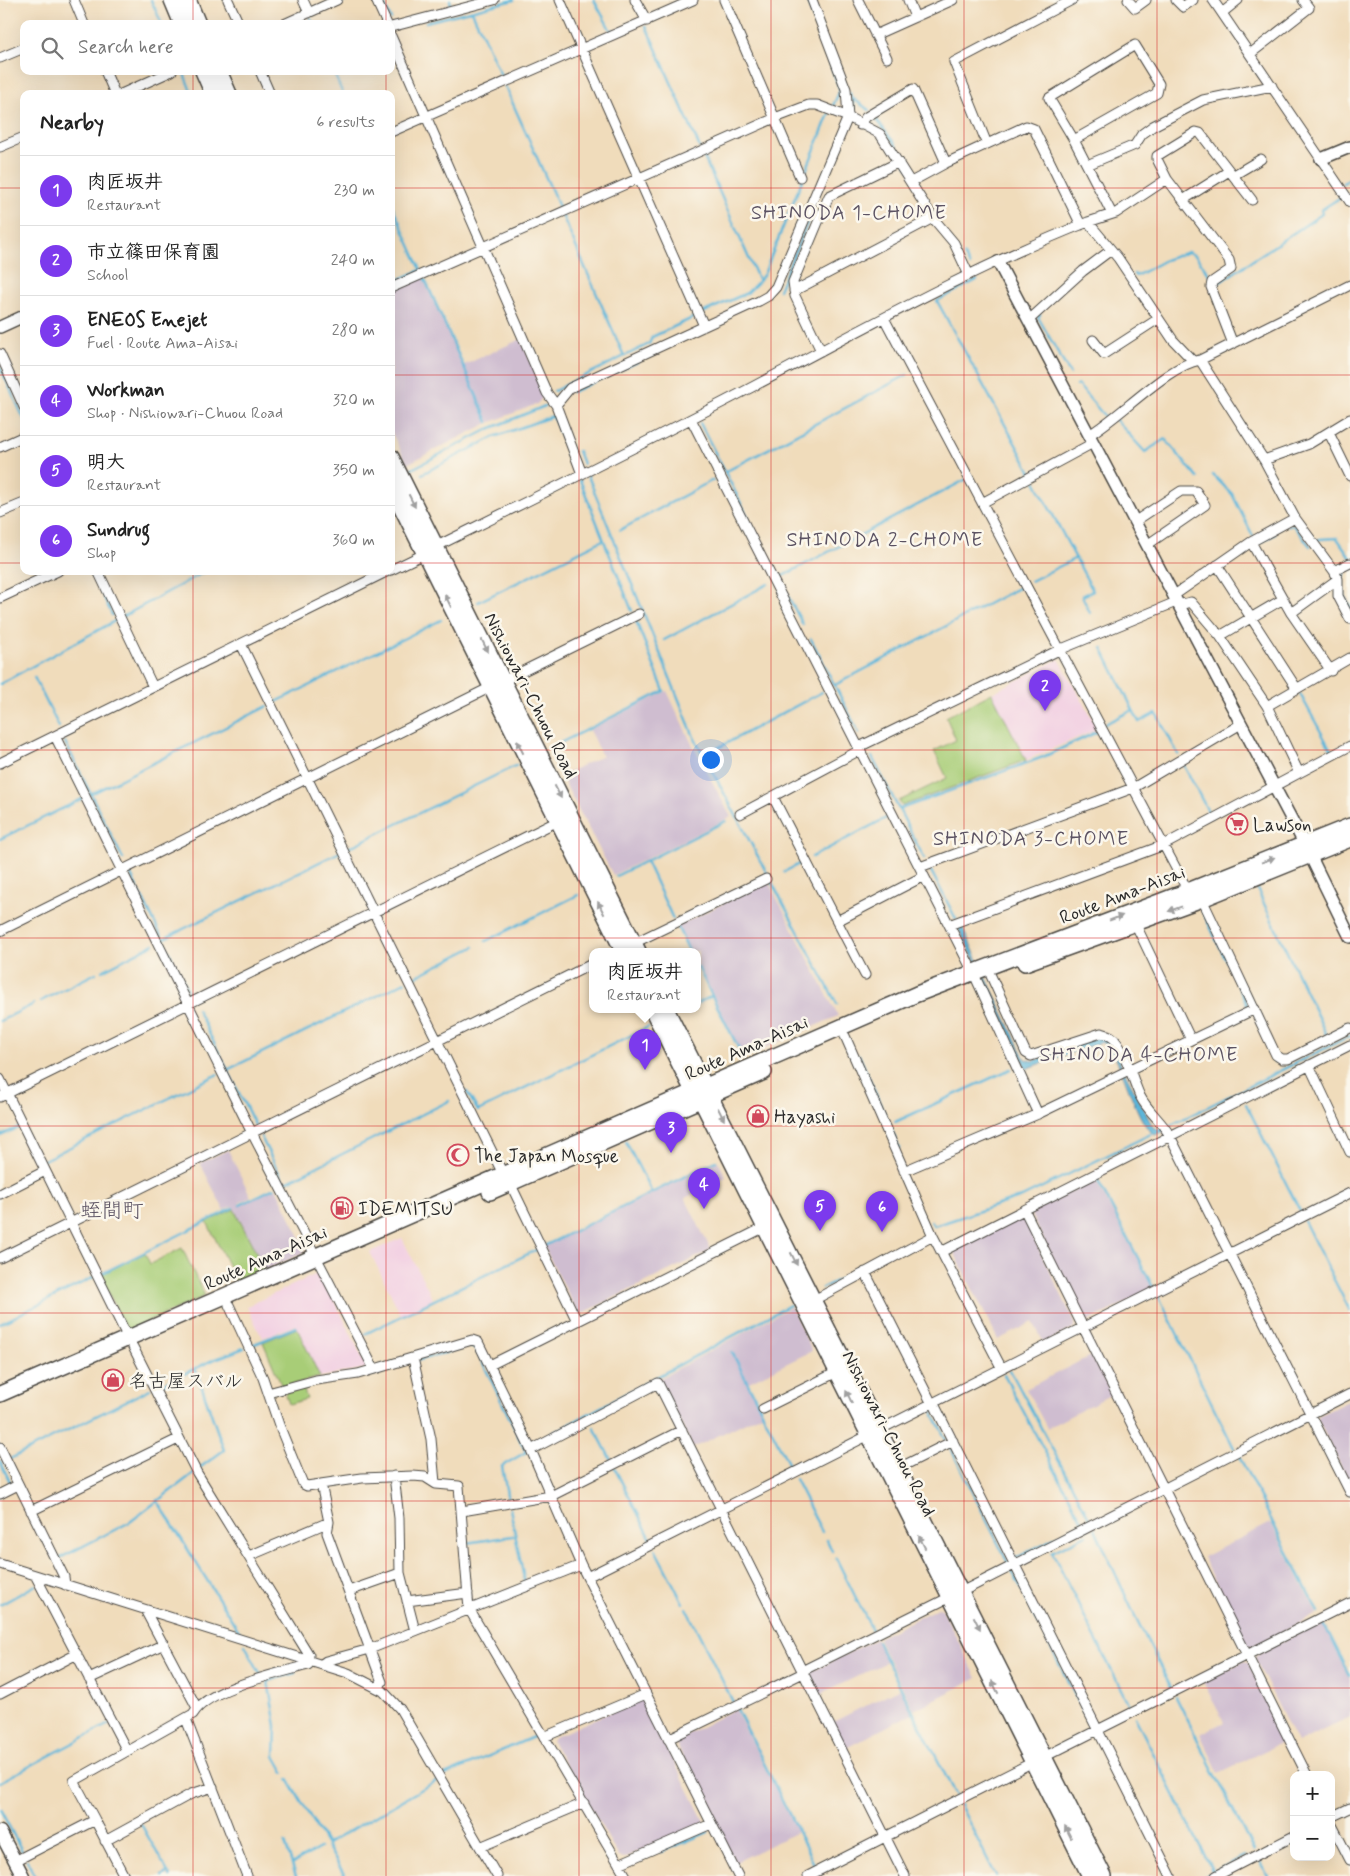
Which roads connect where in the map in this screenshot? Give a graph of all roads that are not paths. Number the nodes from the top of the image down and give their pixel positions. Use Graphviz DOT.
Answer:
graph roads {
  1 [pos="74,0"];
  2 [pos="172,0"];
  3 [pos="188,0"];
  4 [pos="228,0"];
  5 [pos="303,0"];
  6 [pos="337,0"];
  7 [pos="376,0"];
  8 [pos="494,0"];
  9 [pos="560,0"];
  10 [pos="635,0"];
  11 [pos="693,0"];
  12 [pos="724,0"];
  13 [pos="812,0"];
  14 [pos="858,0"];
  15 [pos="908,0"];
  16 [pos="953,0"];
  17 [pos="1072,0"];
  18 [pos="1128,0"];
  19 [pos="1146,0"];
  20 [pos="1176,0"];
  21 [pos="1193,0"];
  22 [pos="1213,0"];
  23 [pos="1238,0"];
  24 [pos="1303,0"];
  25 [pos="309,13"];
  26 [pos="1222,13"];
  27 [pos="916,17"];
  28 [pos="82,20"];
  29 [pos="180,20"];
  30 [pos="196,20"];
  31 [pos="237,20"];
  32 [pos="293,20"];
  33 [pos="385,20"];
  34 [pos="647,20"];
  35 [pos="395,26"];
  36 [pos="875,35"];
  37 [pos="395,45"];
  38 [pos="20,50"];
  39 [pos="582,50"];
  40 [pos="1250,54"];
  41 [pos="0,58"];
  42 [pos="887,58"];
  43 [pos="107,75"];
  44 [pos="163,75"];
  45 [pos="205,75"];
  46 [pos="221,75"];
  47 [pos="262,75"];
  48 [pos="1272,86"];
  49 [pos="113,90"];
  50 [pos="130,90"];
  51 [pos="211,90"];
  52 [pos="227,90"];
  53 [pos="268,90"];
  54 [pos="426,116"];
  55 [pos="848,117"];
  56 [pos="775,118"];
  57 [pos="860,125"];
  58 [pos="395,130"];
  59 [pos="20,138"];
  60 [pos="1074,140"];
  61 [pos="987,144"];
  62 [pos="0,147"];
  63 [pos="1350,147"];
  64 [pos="1261,159"];
  65 [pos="1322,159"];
  66 [pos="899,162"];
  67 [pos="946,163"];
  68 [pos="1087,166"];
  69 [pos="1232,173"];
  70 [pos="800,177"];
  71 [pos="638,179"];
  72 [pos="1168,179"];
  73 [pos="911,182"];
  74 [pos="1184,200"];
  75 [pos="1252,200"];
  76 [pos="1350,202"];
  77 [pos="1112,214"];
  78 [pos="933,218"];
  79 [pos="1084,224"];
  80 [pos="483,247"];
  81 [pos="1111,250"];
  82 [pos="998,262"];
  83 [pos="969,275"];
  84 [pos="1350,285"];
  85 [pos="395,286"];
  86 [pos="794,291"];
  87 [pos="20,318"];
  88 [pos="884,318"];
  89 [pos="1158,319"];
  90 [pos="1029,320"];
  91 [pos="0,326"];
  92 [pos="704,326"];
  93 [pos="1093,340"];
  94 [pos="1233,344"];
  95 [pos="821,351"];
  96 [pos="0,354"];
  97 [pos="1196,360"];
  98 [pos="20,397"];
  99 [pos="556,405"];
  100 [pos="691,419"];
  101 [pos="1350,419"];
  102 [pos="1329,433"];
  103 [pos="20,438"];
  104 [pos="1091,439"];
  105 [pos="0,446"];
  106 [pos="1264,460"];
  107 [pos="395,467"];
  108 [pos="582,474"];
  109 [pos="1350,476"];
  110 [pos="395,493"];
  111 [pos="982,503"];
  112 [pos="20,505"];
  113 [pos="0,514"];
  114 [pos="1295,518"];
  115 [pos="1134,522"];
  116 [pos="1251,542"];
  117 [pos="1147,545"];
  118 [pos="430,550"];
  119 [pos="1350,563"];
  120 [pos="1217,565"];
  121 [pos="395,568"];
  122 [pos="49,575"];
  123 [pos="100,575"];
  124 [pos="380,575"];
  125 [pos="1336,575"];
  126 [pos="0,598"];
  127 [pos="1283,599"];
  128 [pos="1176,601"];
  129 [pos="1291,613"];
  130 [pos="639,614"];
  131 [pos="1250,618"];
  132 [pos="1350,619"];
  133 [pos="1220,636"];
  134 [pos="241,644"];
  135 [pos="1059,650"];
  136 [pos="1350,658"];
  137 [pos="1331,671"];
  138 [pos="497,684"];
  139 [pos="154,687"];
  140 [pos="1297,689"];
  141 [pos="1267,706"];
  142 [pos="1241,724"];
  143 [pos="56,736"];
  144 [pos="1350,746"];
  145 [pos="859,749"];
  146 [pos="0,763"];
  147 [pos="1299,773"];
  148 [pos="307,778"];
  149 [pos="1274,787"];
  150 [pos="1133,788"];
  151 [pos="772,797"];
  152 [pos="740,814"];
  153 [pos="558,821"];
  154 [pos="1350,826"];
  155 [pos="1350,840"];
  156 [pos="1164,845"];
  157 [pos="1308,850"];
  158 [pos="122,870"];
  159 [pos="922,871"];
  160 [pos="766,879"];
  161 [pos="1188,891"];
  162 [pos="1202,899"];
  163 [pos="374,912"];
  164 [pos="837,921"];
  165 [pos="1135,923"];
  166 [pos="949,925"];
  167 [pos="0,930"];
  168 [pos="1350,937"];
  169 [pos="626,948"];
  170 [pos="627,948"];
  171 [pos="629,948"];
  172 [pos="589,965"];
  173 [pos="984,974"];
  174 [pos="866,976"];
  175 [pos="189,1004"];
  176 [pos="1255,1009"];
  177 [pos="654,1013"];
  178 [pos="668,1013"];
  179 [pos="1350,1028"];
  180 [pos="845,1036"];
  181 [pos="1191,1040"];
  182 [pos="437,1041"];
  183 [pos="1350,1045"];
  184 [pos="1309,1065"];
  185 [pos="1125,1072"];
  186 [pos="0,1079"];
  187 [pos="703,1093"];
  188 [pos="4,1096"];
  189 [pos="1038,1114"];
  190 [pos="1167,1131"];
  191 [pos="252,1133"];
  192 [pos="1350,1152"];
  193 [pos="46,1171"];
  194 [pos="904,1171"];
  195 [pos="507,1179"];
  196 [pos="0,1194"];
  197 [pos="1350,1194"];
  198 [pos="1025,1211"];
  199 [pos="71,1223"];
  200 [pos="764,1227"];
  201 [pos="933,1236"];
  202 [pos="941,1252"];
  203 [pos="1230,1254"];
  204 [pos="0,1258"];
  205 [pos="319,1261"];
  206 [pos="865,1272"];
  207 [pos="814,1300"];
  208 [pos="229,1305"];
  209 [pos="577,1321"];
  210 [pos="1083,1328"];
  211 [pos="131,1342"];
  212 [pos="413,1358"];
  213 [pos="490,1365"];
  214 [pos="1001,1367"];
  215 [pos="374,1369"];
  216 [pos="837,1372"];
  217 [pos="268,1393"];
  218 [pos="0,1394"];
  219 [pos="1350,1394"];
  220 [pos="932,1402"];
  221 [pos="0,1405"];
  222 [pos="763,1409"];
  223 [pos="1311,1414"];
  224 [pos="682,1430"];
  225 [pos="873,1432"];
  226 [pos="178,1439"];
  227 [pos="953,1441"];
  228 [pos="0,1447"];
  229 [pos="531,1450"];
  230 [pos="899,1468"];
  231 [pos="394,1476"];
  232 [pos="435,1483"];
  233 [pos="321,1484"];
  234 [pos="18,1485"];
  235 [pos="1164,1488"];
  236 [pos="1350,1492"];
  237 [pos="0,1494"];
  238 [pos="551,1496"];
  239 [pos="722,1510"];
  240 [pos="31,1511"];
  241 [pos="462,1511"];
  242 [pos="329,1522"];
  243 [pos="249,1556"];
  244 [pos="0,1564"];
  245 [pos="1015,1564"];
  246 [pos="581,1565"];
  247 [pos="400,1573"];
  248 [pos="35,1575"];
  249 [pos="587,1577"];
  250 [pos="65,1585"];
  251 [pos="349,1591"];
  252 [pos="468,1594"];
  253 [pos="955,1594"];
  254 [pos="407,1601"];
  255 [pos="1350,1603"];
  256 [pos="469,1609"];
  257 [pos="145,1610"];
  258 [pos="415,1631"];
  259 [pos="164,1644"];
  260 [pos="370,1649"];
  261 [pos="77,1654"];
  262 [pos="1248,1654"];
  263 [pos="310,1661"];
  264 [pos="322,1664"];
  265 [pos="803,1672"];
  266 [pos="90,1679"];
  267 [pos="378,1688"];
  268 [pos="0,1694"];
  269 [pos="646,1694"];
  270 [pos="197,1708"];
  271 [pos="186,1719"];
  272 [pos="1098,1730"];
  273 [pos="544,1737"];
  274 [pos="668,1739"];
  275 [pos="127,1751"];
  276 [pos="1039,1760"];
  277 [pos="1305,1771"];
  278 [pos="213,1787"];
  279 [pos="584,1803"];
  280 [pos="1350,1808"];
  281 [pos="1333,1816"];
  282 [pos="95,1820"];
  283 [pos="711,1824"];
  284 [pos="1335,1831"];
  285 [pos="0,1832"];
  286 [pos="886,1837"];
  287 [pos="1290,1838"];
  288 [pos="105,1841"];
  289 [pos="480,1847"];
  290 [pos="1350,1860"];
  291 [pos="15,1861"];
  292 [pos="619,1864"];
  293 [pos="23,1876"];
  294 [pos="124,1876"];
  295 [pos="247,1876"];
  296 [pos="497,1876"];
  297 [pos="626,1876"];
  298 [pos="738,1876"];
  299 [pos="808,1876"];
  300 [pos="905,1876"];
  301 [pos="1090,1876"];
  302 [pos="1104,1876"];
  303 [pos="1171,1876"];
  304 [pos="1216,1876"];
  1 -- 28 [label="street"];
  2 -- 29 [label="main road"];
  3 -- 30 [label="main road"];
  4 -- 31 [label="street"];
  5 -- 25 [label="street"];
  6 -- 25 [label="street"];
  7 -- 33 [label="street"];
  8 -- 35 [label="street"];
  9 -- 39 [label="street"];
  10 -- 34 [label="street"];
  11 -- 34 [label="street"];
  12 -- 56 [label="street"];
  13 -- 55 [label="street"];
  14 -- 36 [label="street"];
  15 -- 27 [label="street"];
  16 -- 27 [label="street"];
  17 -- 61 [label="street"];
  18 -- 19 [label="street"];
  20 -- 21 [label="street"];
  22 -- 26 [label="street"];
  23 -- 26 [label="street"];
  24 -- 40 [label="street"];
  25 -- 32 [label="street"];
  26 -- 40 [label="street"];
  27 -- 36 [label="street"];
  34 -- 39 [label="street"];
  36 -- 42 [label="street"];
  37 -- 54 [label="street"];
  38 -- 41 [label="street"];
  39 -- 54 [label="street"];
  39 -- 71 [label="street"];
  40 -- 48 [label="street"];
  43 -- 49 [label="street"];
  44 -- 50 [label="street"];
  45 -- 51 [label="main road"];
  46 -- 52 [label="main road"];
  47 -- 53 [label="street"];
  48 -- 65 [label="street"];
  48 -- 68 [label="street"];
  54 -- 58 [label="street"];
  54 -- 80 [label="street"];
  55 -- 56 [label="street"];
  55 -- 57 [label="street"];
  55 -- 92 [label="street"];
  56 -- 70 [label="street"];
  56 -- 71 [label="street"];
  57 -- 66 [label="street"];
  57 -- 67 [label="street"];
  59 -- 62 [label="street"];
  60 -- 60 [label="street"];
  60 -- 68 [label="street"];
  61 -- 67 [label="street"];
  61 -- 79 [label="street"];
  63 -- 65 [label="street"];
  64 -- 69 [label="street"];
  65 -- 76 [label="street"];
  66 -- 73 [label="street"];
  66 -- 86 [label="street"];
  67 -- 73 [label="street"];
  68 -- 77 [label="street"];
  69 -- 72 [label="street"];
  69 -- 74 [label="street"];
  69 -- 75 [label="street"];
  71 -- 80 [label="street"];
  71 -- 92 [label="street"];
  72 -- 74 [label="street"];
  72 -- 77 [label="street"];
  73 -- 78 [label="street"];
  74 -- 94 [label="street"];
  77 -- 79 [label="street"];
  78 -- 83 [label="street"];
  78 -- 86 [label="street"];
  79 -- 81 [label="street"];
  79 -- 82 [label="street"];
  80 -- 85 [label="street"];
  80 -- 99 [label="street"];
  81 -- 89 [label="street"];
  81 -- 90 [label="street"];
  82 -- 83 [label="street"];
  82 -- 90 [label="street"];
  83 -- 88 [label="street"];
  84 -- 94 [label="street"];
  86 -- 95 [label="street"];
  87 -- 91 [label="street"];
  88 -- 95 [label="street"];
  88 -- 111 [label="street"];
  89 -- 93 [label="street"];
  89 -- 97 [label="street"];
  90 -- 104 [label="street"];
  92 -- 99 [label="street"];
  94 -- 97 [label="street"];
  95 -- 100 [label="street"];
  96 -- 98 [label="street"];
  97 -- 104 [label="street"];
  97 -- 106 [label="street"];
  99 -- 108 [label="street"];
  100 -- 108 [label="street"];
  100 -- 145 [label="street"];
  101 -- 102 [label="street"];
  102 -- 106 [label="street"];
  102 -- 109 [label="street"];
  103 -- 105 [label="street"];
  104 -- 111 [label="street"];
  104 -- 115 [label="street"];
  106 -- 114 [label="street"];
  107 -- 118 [label="main road, Nishiowari-Chuou Road, one-way"];
  108 -- 118 [label="street"];
  110 -- 118 [label="main road, Nishiowari-Chuou Road"];
  111 -- 135 [label="street"];
  112 -- 113 [label="street"];
  114 -- 116 [label="street"];
  114 -- 125 [label="street"];
  115 -- 117 [label="street"];
  115 -- 117 [label="street"];
  116 -- 120 [label="street"];
  116 -- 127 [label="street"];
  117 -- 128 [label="street"];
  118 -- 121 [label="street"];
  118 -- 138 [label="main road, Nishiowari-Chuou Road"];
  119 -- 125 [label="street"];
  120 -- 128 [label="street"];
  120 -- 131 [label="street"];
  122 -- 126 [label="street"];
  123 -- 139 [label="street"];
  124 -- 134 [label="street"];
  125 -- 129 [label="street"];
  125 -- 132 [label="street"];
  127 -- 129 [label="street"];
  127 -- 131 [label="street"];
  128 -- 133 [label="street"];
  128 -- 135 [label="street"];
  128 -- 142 [label="street"];
  129 -- 137 [label="street"];
  130 -- 138 [label="street"];
  131 -- 133 [label="street"];
  131 -- 140 [label="street"];
  133 -- 141 [label="street"];
  134 -- 139 [label="street"];
  134 -- 148 [label="street"];
  135 -- 145 [label="street"];
  135 -- 150 [label="street"];
  136 -- 137 [label="street"];
  137 -- 140 [label="street"];
  138 -- 148 [label="street"];
  153 -- 138 [label="main road, Nishiowari-Chuou Road, one-way"];
  138 -- 170 [label="main road, Nishiowari-Chuou Road, one-way"];
  139 -- 143 [label="street"];
  140 -- 141 [label="street"];
  141 -- 147 [label="street"];
  142 -- 149 [label="street"];
  142 -- 150 [label="street"];
  143 -- 146 [label="street"];
  143 -- 158 [label="street"];
  144 -- 147 [label="street"];
  145 -- 151 [label="street"];
  145 -- 159 [label="street"];
  147 -- 149 [label="street"];
  148 -- 158 [label="street"];
  148 -- 163 [label="street"];
  149 -- 156 [label="street"];
  149 -- 157 [label="street"];
  150 -- 156 [label="street"];
  150 -- 159 [label="street"];
  151 -- 152 [label="street"];
  151 -- 164 [label="street"];
  153 -- 163 [label="street"];
  169 -- 153 [label="main road, Nishiowari-Chuou Road, one-way"];
  154 -- 157 [label="main road, Route Ama-Aisai"];
  155 -- 157 [label="main road, Route Ama-Aisai"];
  156 -- 161 [label="street"];
  156 -- 166 [label="street"];
  161 -- 157 [label="main road, Route Ama-Aisai, one-way"];
  157 -- 162 [label="main road, Route Ama-Aisai"];
  157 -- 168 [label="street"];
  158 -- 167 [label="street"];
  158 -- 175 [label="street"];
  159 -- 164 [label="street"];
  159 -- 166 [label="street"];
  160 -- 171 [label="street"];
  173 -- 161 [label="main road, Route Ama-Aisai, one-way"];
  162 -- 165 [label="main road, Route Ama-Aisai, one-way"];
  162 -- 176 [label="street"];
  163 -- 175 [label="street"];
  163 -- 182 [label="street"];
  164 -- 174 [label="street"];
  165 -- 173 [label="main road, Route Ama-Aisai"];
  165 -- 181 [label="street"];
  166 -- 173 [label="street"];
  172 -- 182 [label="street"];
  173 -- 180 [label="main road, Route Ama-Aisai"];
  173 -- 185 [label="street"];
  173 -- 187 [label="main road, Route Ama-Aisai"];
  173 -- 189 [label="street"];
  175 -- 188 [label="street"];
  175 -- 191 [label="street"];
  176 -- 179 [label="street"];
  176 -- 181 [label="street"];
  177 -- 187 [label="main road, Nishiowari-Chuou Road"];
  178 -- 187 [label="main road, Nishiowari-Chuou Road"];
  180 -- 187 [label="main road, Route Ama-Aisai"];
  180 -- 194 [label="street"];
  181 -- 185 [label="street"];
  182 -- 191 [label="street"];
  182 -- 195 [label="street"];
  183 -- 184 [label="street"];
  184 -- 190 [label="street"];
  184 -- 192 [label="street"];
  185 -- 189 [label="street"];
  185 -- 190 [label="street"];
  186 -- 188 [label="street"];
  187 -- 195 [label="main road, Route Ama-Aisai"];
  187 -- 200 [label="main road, Nishiowari-Chuou Road"];
  187 -- 207 [label="main road, Nishiowari-Chuou Road, one-way"];
  188 -- 193 [label="street"];
  189 -- 194 [label="street"];
  190 -- 198 [label="street"];
  190 -- 203 [label="street"];
  191 -- 199 [label="street"];
  191 -- 205 [label="street"];
  193 -- 196 [label="street"];
  193 -- 199 [label="street"];
  194 -- 201 [label="street"];
  195 -- 205 [label="main road, Route Ama-Aisai"];
  195 -- 209 [label="street"];
  197 -- 203 [label="street"];
  198 -- 202 [label="street"];
  198 -- 210 [label="street"];
  199 -- 204 [label="street"];
  199 -- 211 [label="street"];
  200 -- 209 [label="street"];
  200 -- 216 [label="main road, Nishiowari-Chuou Road"];
  201 -- 202 [label="street"];
  201 -- 206 [label="street"];
  202 -- 214 [label="street"];
  203 -- 210 [label="street"];
  203 -- 223 [label="street"];
  205 -- 208 [label="main road, Route Ama-Aisai"];
  205 -- 211 [label="main road, Route Ama-Aisai"];
  205 -- 215 [label="street"];
  206 -- 207 [label="street"];
  206 -- 220 [label="street"];
  207 -- 225 [label="main road, Nishiowari-Chuou Road"];
  208 -- 211 [label="main road, Route Ama-Aisai"];
  208 -- 217 [label="street"];
  209 -- 213 [label="street"];
  210 -- 214 [label="street"];
  210 -- 235 [label="street"];
  211 -- 218 [label="main road, Route Ama-Aisai"];
  211 -- 221 [label="main road, Route Ama-Aisai"];
  211 -- 226 [label="street"];
  212 -- 213 [label="street"];
  212 -- 215 [label="street"];
  212 -- 232 [label="street"];
  213 -- 229 [label="street"];
  214 -- 220 [label="street"];
  215 -- 217 [label="street"];
  216 -- 222 [label="street"];
  225 -- 216 [label="main road, Nishiowari-Chuou Road, one-way"];
  217 -- 233 [label="street"];
  219 -- 223 [label="street"];
  220 -- 225 [label="street"];
  220 -- 227 [label="street"];
  223 -- 235 [label="street"];
  223 -- 236 [label="street"];
  224 -- 229 [label="street"];
  224 -- 238 [label="street"];
  224 -- 239 [label="street"];
  225 -- 230 [label="main road, Nishiowari-Chuou Road"];
  225 -- 239 [label="street"];
  253 -- 225 [label="main road, Nishiowari-Chuou Road, one-way"];
  226 -- 240 [label="street"];
  226 -- 243 [label="street"];
  227 -- 230 [label="street"];
  227 -- 245 [label="street"];
  228 -- 234 [label="street"];
  229 -- 238 [label="street"];
  230 -- 253 [label="main road, Nishiowari-Chuou Road"];
  231 -- 232 [label="street"];
  231 -- 233 [label="street"];
  231 -- 247 [label="street"];
  232 -- 241 [label="street"];
  233 -- 242 [label="street"];
  234 -- 237 [label="street"];
  234 -- 240 [label="street"];
  235 -- 245 [label="street"];
  235 -- 262 [label="street"];
  238 -- 241 [label="street"];
  238 -- 246 [label="street"];
  239 -- 249 [label="street"];
  239 -- 265 [label="street"];
  240 -- 250 [label="street"];
  241 -- 252 [label="street"];
  242 -- 243 [label="street"];
  242 -- 251 [label="street"];
  243 -- 263 [label="street"];
  244 -- 248 [label="street"];
  245 -- 253 [label="street"];
  245 -- 272 [label="street"];
  246 -- 249 [label="street"];
  246 -- 256 [label="street"];
  247 -- 251 [label="street"];
  247 -- 254 [label="street"];
  248 -- 250 [label="street"];
  248 -- 261 [label="street"];
  249 -- 269 [label="street"];
  250 -- 257 [label="street"];
  251 -- 260 [label="street"];
  252 -- 254 [label="street"];
  252 -- 256 [label="street"];
  253 -- 265 [label="street"];
  253 -- 276 [label="main road, Nishiowari-Chuou Road"];
  254 -- 258 [label="street"];
  255 -- 262 [label="street"];
  256 -- 258 [label="street"];
  256 -- 273 [label="street"];
  257 -- 259 [label="street"];
  257 -- 263 [label="street"];
  258 -- 260 [label="street"];
  259 -- 266 [label="street"];
  259 -- 270 [label="street"];
  260 -- 264 [label="street"];
  260 -- 267 [label="street"];
  261 -- 266 [label="street"];
  261 -- 268 [label="street"];
  262 -- 272 [label="street"];
  262 -- 277 [label="street"];
  263 -- 264 [label="street"];
  263 -- 270 [label="street"];
  264 -- 267 [label="street"];
  265 -- 274 [label="street"];
  265 -- 286 [label="street"];
  266 -- 275 [label="street"];
  267 -- 289 [label="street"];
  269 -- 273 [label="street"];
  269 -- 274 [label="street"];
  270 -- 271 [label="street"];
  271 -- 275 [label="street"];
  271 -- 278 [label="street"];
  272 -- 276 [label="street"];
  272 -- 303 [label="street"];
  273 -- 279 [label="street"];
  274 -- 283 [label="street"];
  275 -- 282 [label="street"];
  276 -- 286 [label="street"];
  301 -- 276 [label="main road, Nishiowari-Chuou Road, one-way"];
  276 -- 302 [label="main road, Nishiowari-Chuou Road"];
  278 -- 288 [label="street"];
  278 -- 295 [label="street"];
  279 -- 289 [label="street"];
  279 -- 292 [label="street"];
  280 -- 281 [label="street"];
  282 -- 288 [label="street"];
  282 -- 291 [label="street"];
  283 -- 292 [label="street"];
  283 -- 298 [label="street"];
  284 -- 290 [label="street"];
  285 -- 291 [label="main road"];
  286 -- 299 [label="street"];
  286 -- 300 [label="street"];
  287 -- 304 [label="street"];
  288 -- 294 [label="street"];
  289 -- 296 [label="street"];
  291 -- 293 [label="main road"];
  292 -- 297 [label="street"];
}
